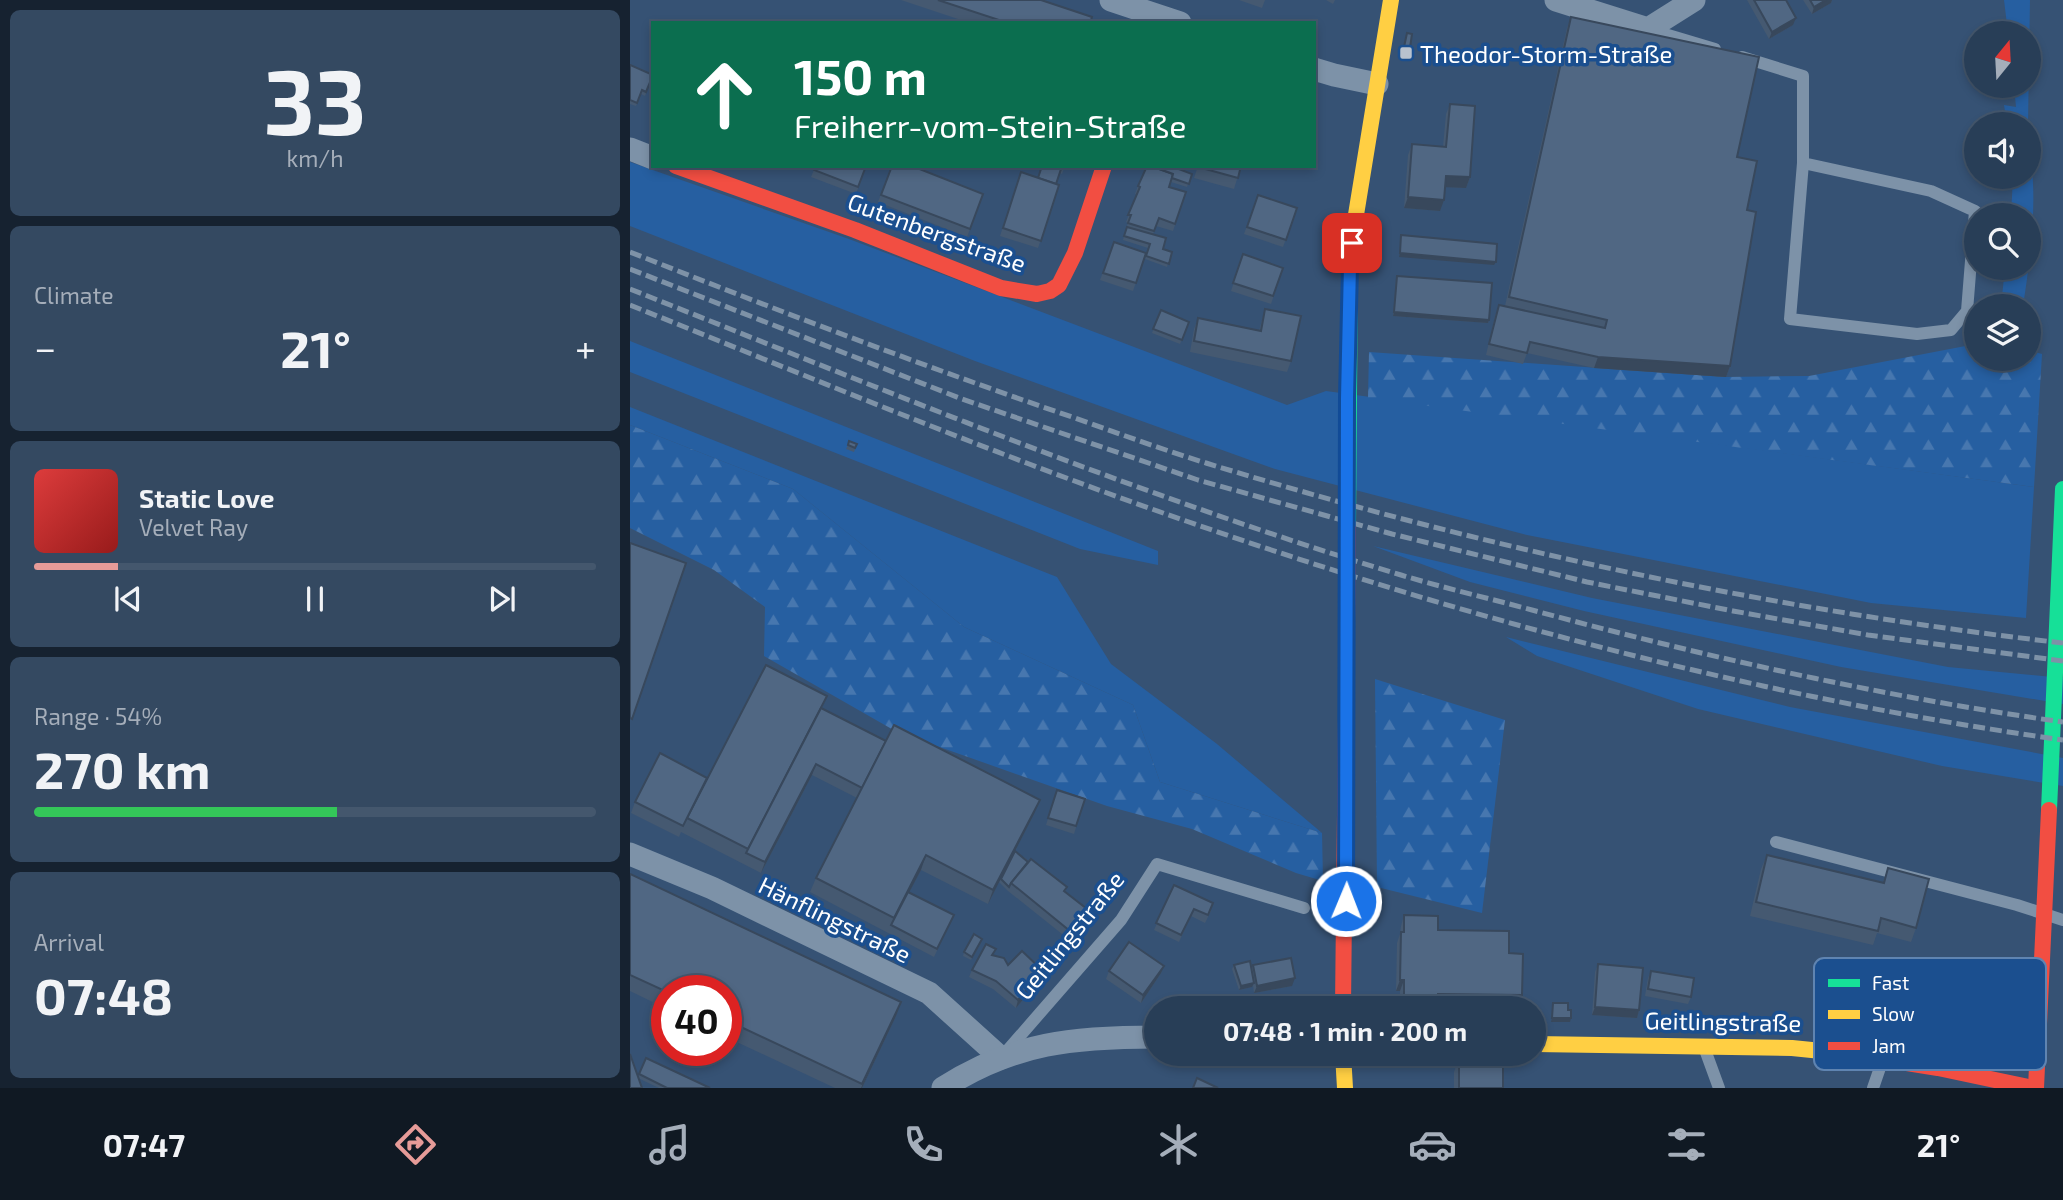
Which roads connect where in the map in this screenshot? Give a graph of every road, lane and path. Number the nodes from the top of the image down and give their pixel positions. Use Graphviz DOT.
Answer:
graph roads {
  1 [pos="1111,0"];
  2 [pos="1391,0"];
  3 [pos="1556,0"];
  4 [pos="1694,0"];
  5 [pos="1153,18"];
  6 [pos="1648,29"];
  7 [pos="1316,69"];
  8 [pos="1377,84"];
  9 [pos="1803,163"];
  10 [pos="682,168"];
  11 [pos="1103,168"];
  12 [pos="2063,489"];
  13 [pos="1776,842"];
  14 [pos="630,854"];
  15 [pos="1304,908"];
  16 [pos="2063,920"];
  17 [pos="2040,958"];
  18 [pos="1343,996"];
  19 [pos="1144,1037"];
  20 [pos="1546,1044"];
  21 [pos="1704,1046"];
  22 [pos="1814,1051"];
  23 [pos="1001,1058"];
  24 [pos="1344,1066"];
  25 [pos="1879,1070"];
  26 [pos="1945,1070"];
  27 [pos="2035,1070"];
  28 [pos="943,1088"];
  29 [pos="1345,1088"];
  30 [pos="1719,1088"];
  31 [pos="1873,1088"];
  32 [pos="2034,1088"];
  1 -- 5 [label="street"];
  2 -- 8 [label="main road"];
  3 -- 6 [label="street"];
  4 -- 6 [label="street"];
  6 -- 9 [label="lane"];
  7 -- 8 [label="street"];
  8 -- 18 [label="main road"];
  9 -- 9 [label="lane"];
  10 -- 11 [label="main road, Gutenbergstraße"];
  12 -- 17 [label="main road"];
  13 -- 16 [label="lane"];
  14 -- 23 [label="street, Hänflingstraße"];
  15 -- 23 [label="lane, Geitlingstraße"];
  19 -- 23 [label="street, Geitlingstraße"];
  20 -- 21 [label="main road, Geitlingstraße"];
  21 -- 22 [label="main road, Geitlingstraße"];
  21 -- 30 [label="lane"];
  23 -- 28 [label="street, Geitlingstraße"];
  24 -- 29 [label="main road"];
  25 -- 31 [label="lane"];
  26 -- 32 [label="main road, Geitlingstraße"];
  27 -- 32 [label="main road"];
}
